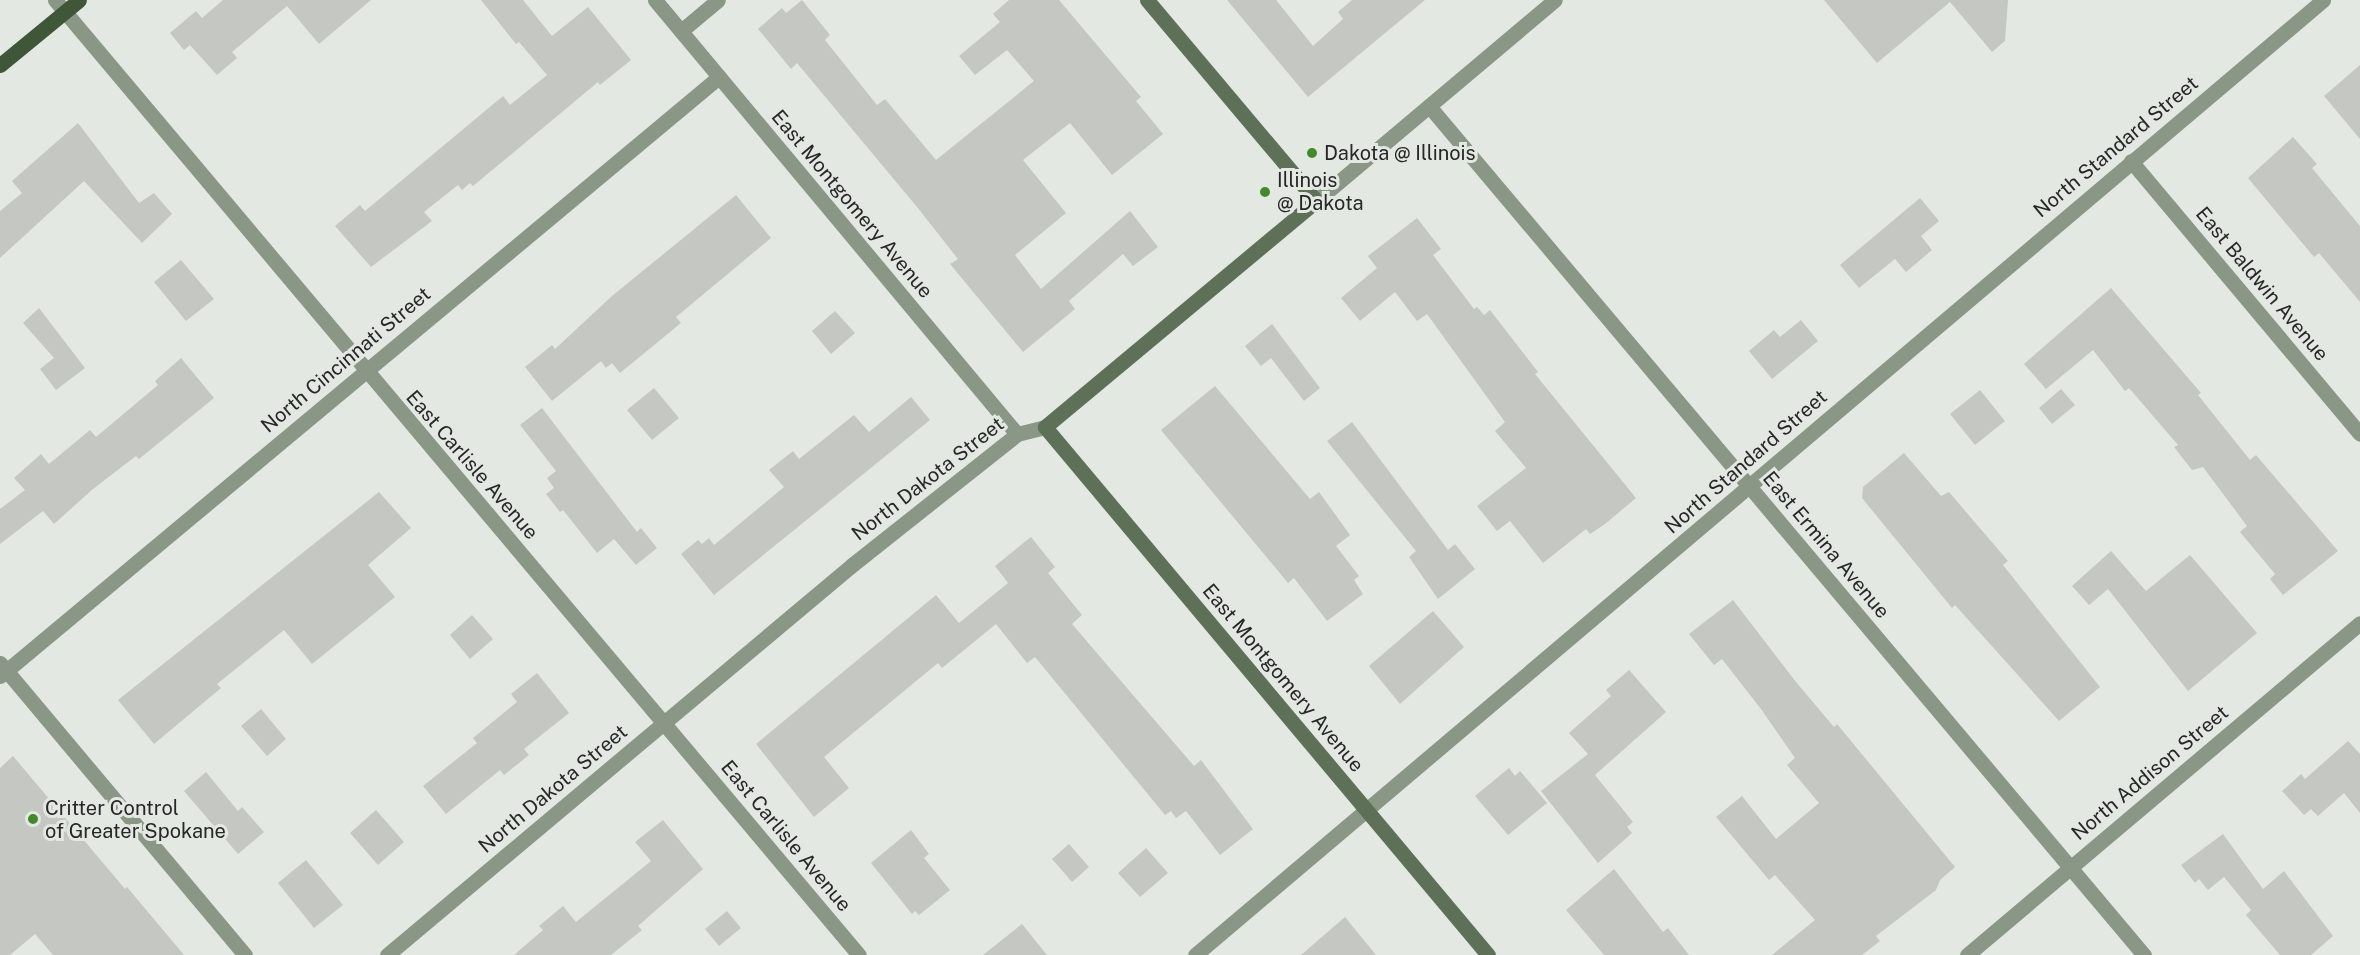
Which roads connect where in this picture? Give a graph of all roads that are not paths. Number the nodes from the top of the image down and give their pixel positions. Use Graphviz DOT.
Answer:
graph roads {
  1 [pos="79,0"];
  2 [pos="655,0"];
  3 [pos="718,0"];
  4 [pos="1147,0"];
  5 [pos="1555,0"];
  6 [pos="2322,0"];
  7 [pos="60,6"];
  8 [pos="681,31"];
  9 [pos="0,65"];
  10 [pos="719,77"];
  11 [pos="1429,106"];
  12 [pos="2131,161"];
  13 [pos="1316,201"];
  14 [pos="365,372"];
  15 [pos="1046,427"];
  16 [pos="1017,434"];
  17 [pos="2360,434"];
  18 [pos="1750,487"];
  19 [pos="2360,623"];
  20 [pos="2,670"];
  21 [pos="664,723"];
  22 [pos="1367,811"];
  23 [pos="2070,867"];
  24 [pos="245,955"];
  25 [pos="387,955"];
  26 [pos="859,955"];
  27 [pos="1195,955"];
  28 [pos="1488,955"];
  29 [pos="1967,955"];
  30 [pos="2144,955"];
  1 -- 7 [label="main road"];
  2 -- 8 [label="street, East Montgomery Avenue"];
  3 -- 8 [label="street"];
  4 -- 13 [label="street"];
  5 -- 11 [label="street, North Dakota Street"];
  6 -- 12 [label="street, North Standard Street"];
  7 -- 9 [label="main road"];
  7 -- 14 [label="street, East Carlisle Avenue"];
  8 -- 10 [label="street, East Montgomery Avenue"];
  10 -- 14 [label="street, North Cincinnati Street"];
  10 -- 16 [label="street, East Montgomery Avenue"];
  11 -- 13 [label="street, North Dakota Street"];
  11 -- 18 [label="street, East Ermina Avenue"];
  12 -- 17 [label="street, East Baldwin Avenue"];
  12 -- 18 [label="street, North Standard Street"];
  13 -- 15 [label="street, North Dakota Street"];
  14 -- 20 [label="street, North Cincinnati Street"];
  14 -- 21 [label="street, East Carlisle Avenue"];
  15 -- 16 [label="street, North Dakota Street"];
  15 -- 22 [label="street, East Montgomery Avenue"];
  16 -- 21 [label="street, North Dakota Street"];
  18 -- 22 [label="street, North Standard Street"];
  18 -- 23 [label="street, East Ermina Avenue"];
  19 -- 23 [label="street, North Addison Street"];
  20 -- 24 [label="street"];
  21 -- 25 [label="street, North Dakota Street"];
  21 -- 26 [label="street, East Carlisle Avenue"];
  22 -- 27 [label="street, North Standard Street"];
  22 -- 28 [label="street, East Montgomery Avenue"];
  23 -- 29 [label="street, North Addison Street"];
  23 -- 30 [label="street, East Ermina Avenue"];
}
